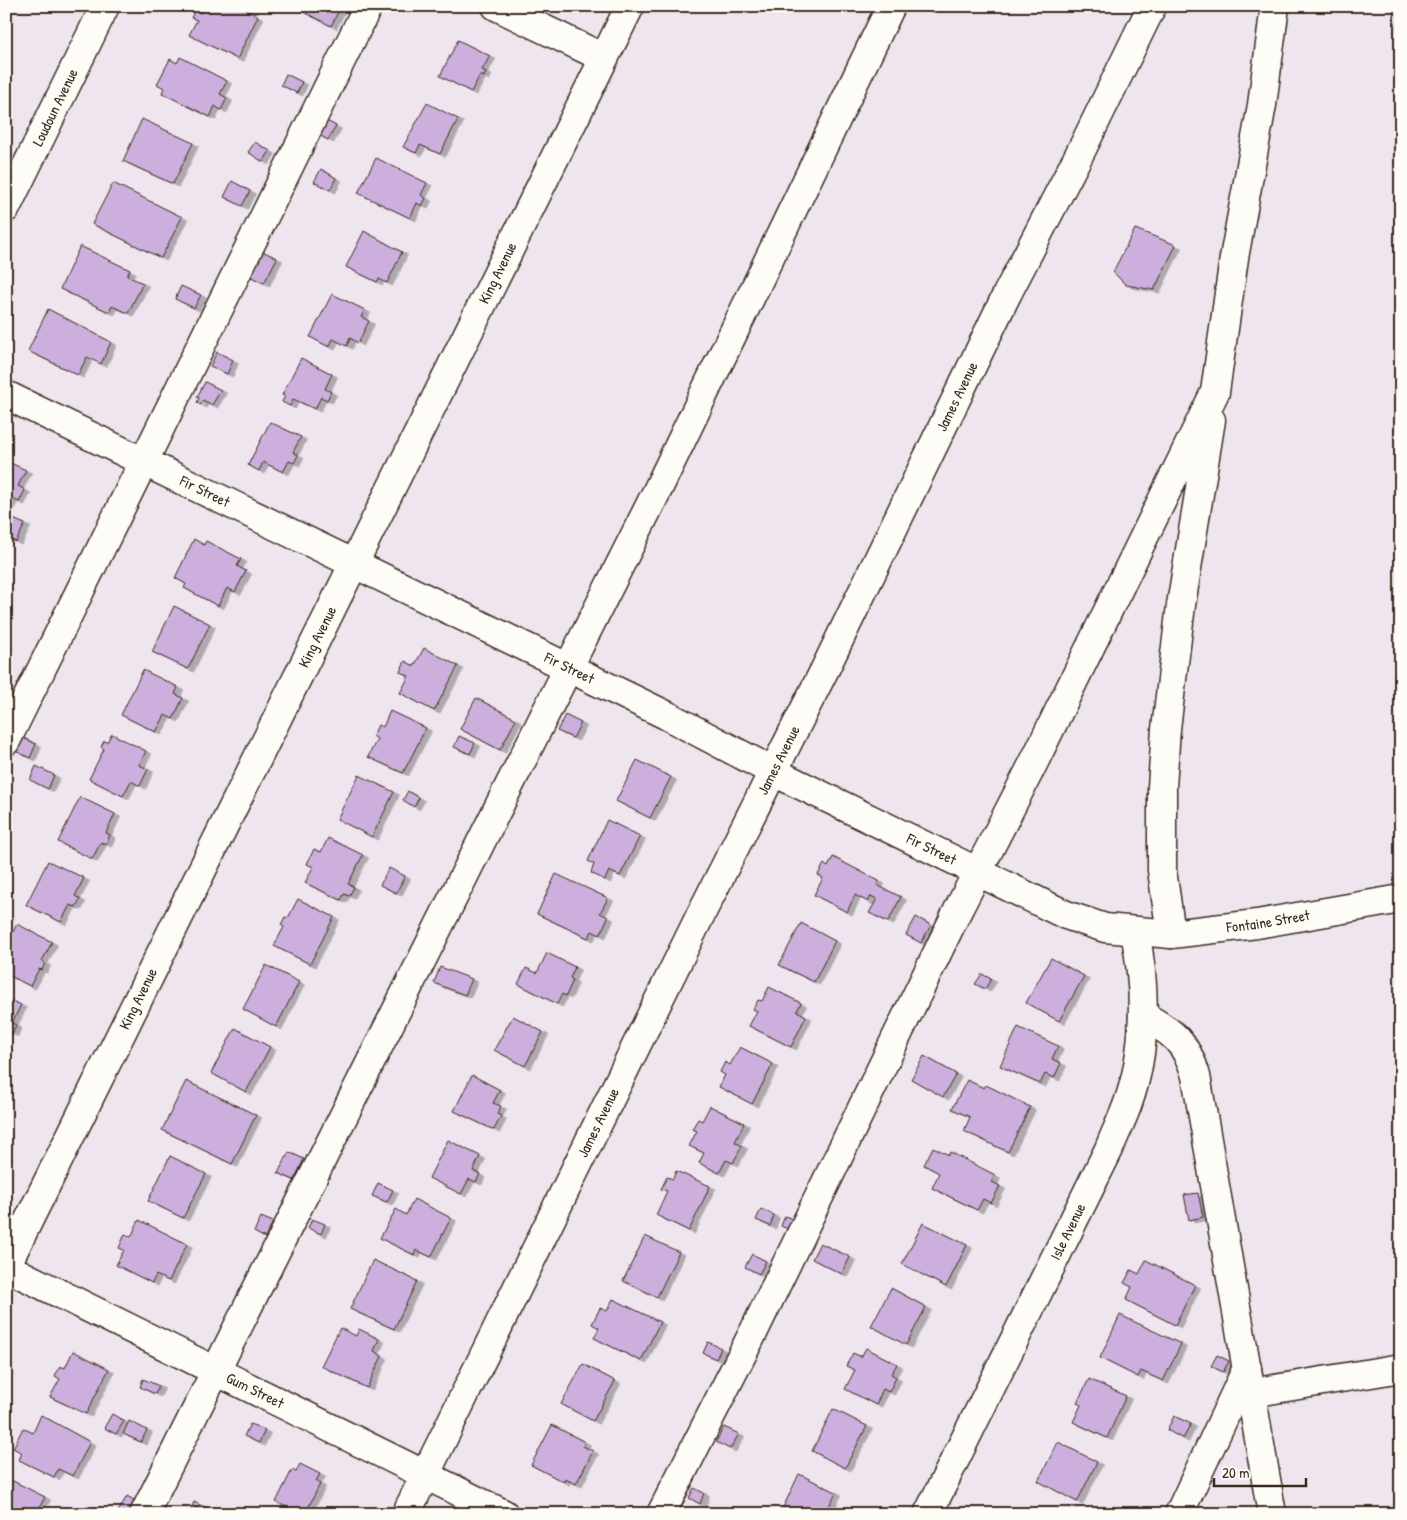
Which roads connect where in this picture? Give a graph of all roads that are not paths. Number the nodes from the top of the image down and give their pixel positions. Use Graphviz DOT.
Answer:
graph roads {
  1 [pos="105,6"];
  2 [pos="368,6"];
  3 [pos="496,6"];
  4 [pos="630,6"];
  5 [pos="891,6"];
  6 [pos="1152,6"];
  7 [pos="1275,6"];
  8 [pos="604,58"];
  9 [pos="6,208"];
  10 [pos="1215,392"];
  11 [pos="6,395"];
  12 [pos="144,462"];
  13 [pos="354,564"];
  14 [pos="568,668"];
  15 [pos="6,741"];
  16 [pos="774,772"];
  17 [pos="978,873"];
  18 [pos="1401,899"];
  19 [pos="1135,932"];
  20 [pos="1171,934"];
  21 [pos="1143,1016"];
  22 [pos="6,1266"];
  23 [pos="1401,1368"];
  24 [pos="215,1370"];
  25 [pos="1249,1381"];
  26 [pos="424,1475"];
  27 [pos="144,1514"];
  28 [pos="406,1514"];
  29 [pos="504,1514"];
  30 [pos="661,1514"];
  31 [pos="928,1514"];
  32 [pos="1179,1514"];
  33 [pos="1272,1514"];
  1 -- 9 [label="street, Loudoun Avenue"];
  2 -- 12 [label="street"];
  3 -- 8 [label="street"];
  4 -- 8 [label="street, King Avenue"];
  5 -- 14 [label="street"];
  6 -- 16 [label="street, James Avenue"];
  7 -- 10 [label="street"];
  8 -- 13 [label="street, King Avenue"];
  10 -- 17 [label="street"];
  10 -- 20 [label="street"];
  11 -- 12 [label="street, Fir Street"];
  12 -- 13 [label="street, Fir Street"];
  12 -- 15 [label="street"];
  13 -- 14 [label="street, Fir Street"];
  13 -- 22 [label="street, King Avenue"];
  14 -- 16 [label="street, Fir Street"];
  14 -- 24 [label="street"];
  16 -- 17 [label="street, Fir Street"];
  16 -- 26 [label="street, James Avenue"];
  17 -- 19 [label="street, Fir Street"];
  17 -- 30 [label="street"];
  18 -- 20 [label="street, Fontaine Street"];
  19 -- 20 [label="street, Fontaine Street"];
  19 -- 21 [label="street, Isle Avenue"];
  21 -- 25 [label="street"];
  21 -- 31 [label="street, Isle Avenue"];
  22 -- 24 [label="street, Gum Street"];
  23 -- 25 [label="street"];
  24 -- 26 [label="street, Gum Street"];
  24 -- 27 [label="street"];
  25 -- 32 [label="street"];
  25 -- 33 [label="street"];
  26 -- 28 [label="street, James Avenue"];
  26 -- 29 [label="street, Gum Street"];
}
